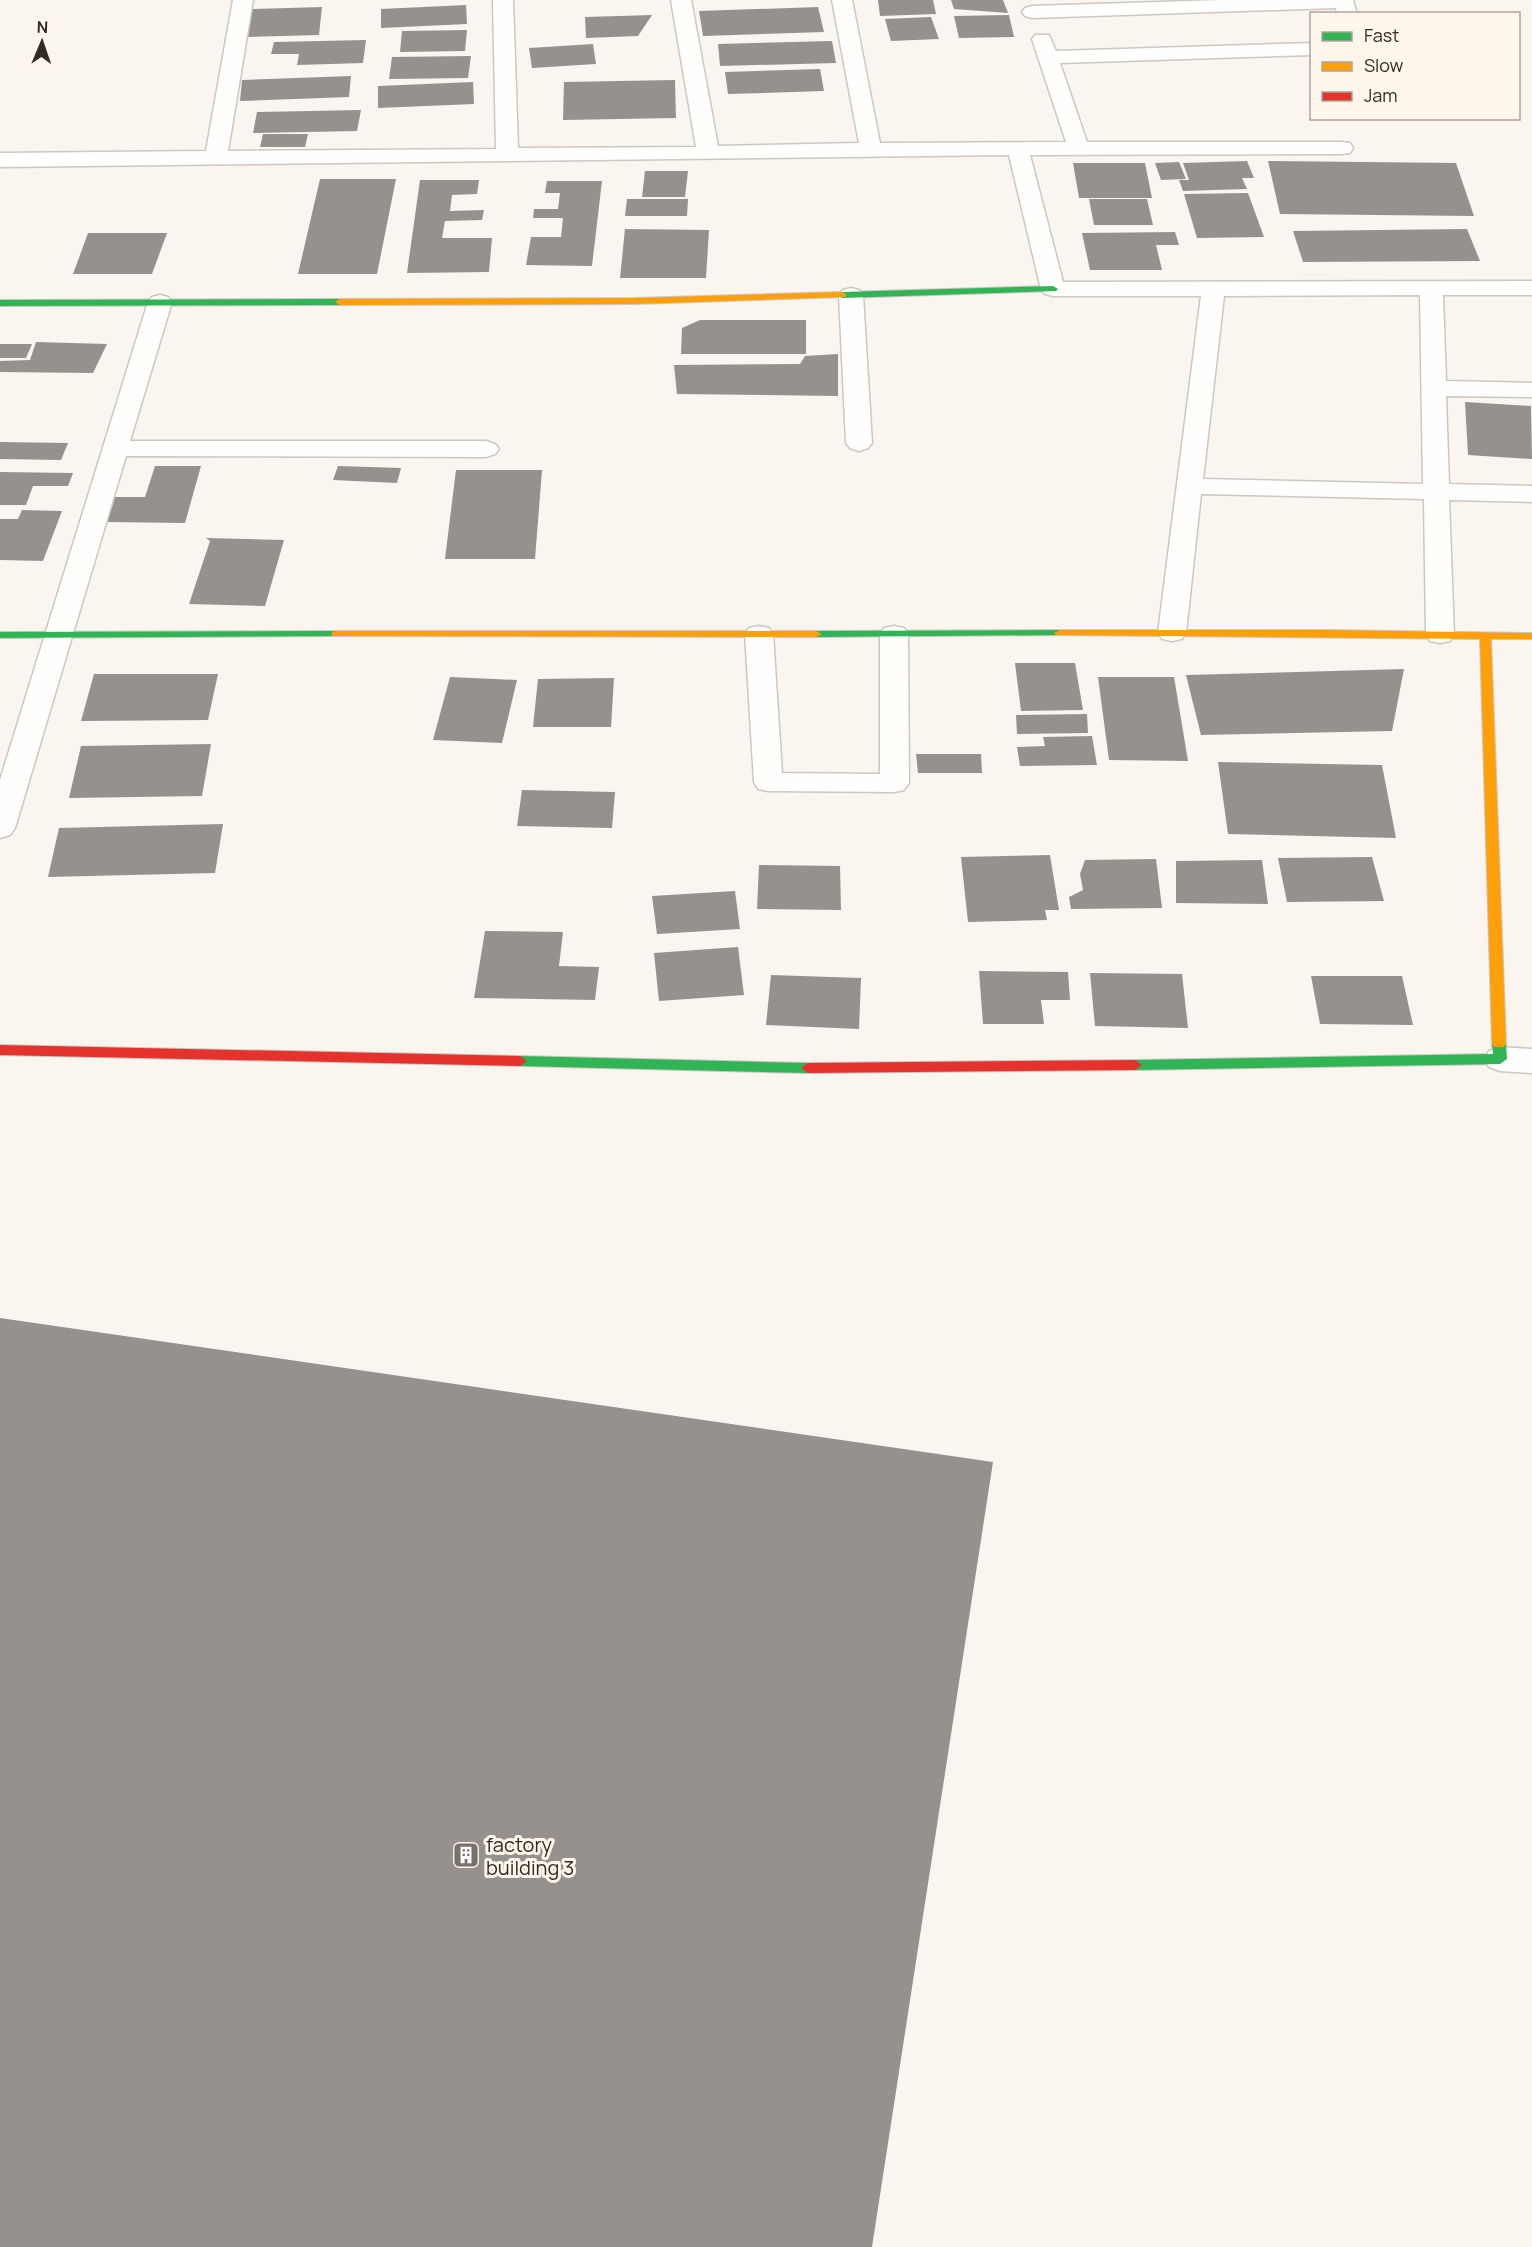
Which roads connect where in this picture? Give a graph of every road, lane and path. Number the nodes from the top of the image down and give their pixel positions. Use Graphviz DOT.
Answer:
graph roads {
  1 [pos="243,0"];
  2 [pos="503,0"];
  3 [pos="681,0"];
  4 [pos="842,0"];
  5 [pos="1030,6"];
  6 [pos="1346,12"];
  7 [pos="1310,49"];
  8 [pos="1048,57"];
  9 [pos="872,148"];
  10 [pos="1018,148"];
  11 [pos="1342,148"];
  12 [pos="1079,149"];
  13 [pos="708,153"];
  14 [pos="507,155"];
  15 [pos="216,159"];
  16 [pos="0,160"];
  17 [pos="1532,288"];
  18 [pos="1053,289"];
  19 [pos="1213,289"];
  20 [pos="1431,289"];
  21 [pos="851,295"];
  22 [pos="160,302"];
  23 [pos="0,303"];
  24 [pos="1433,387"];
  25 [pos="1532,390"];
  26 [pos="859,443"];
  27 [pos="116,448"];
  28 [pos="486,448"];
  29 [pos="1189,486"];
  30 [pos="1436,492"];
  31 [pos="1532,494"];
  32 [pos="1172,633"];
  33 [pos="759,634"];
  34 [pos="894,634"];
  35 [pos="0,635"];
  36 [pos="1440,635"];
  37 [pos="1485,635"];
  38 [pos="57,636"];
  39 [pos="1532,636"];
  40 [pos="0,828"];
  41 [pos="0,1050"];
  42 [pos="1500,1059"];
  43 [pos="1532,1061"];
  1 -- 15 [label="street"];
  2 -- 14 [label="street"];
  3 -- 13 [label="street"];
  4 -- 9 [label="street"];
  5 -- 6 [label="street"];
  5 -- 8 [label="street"];
  7 -- 8 [label="street"];
  8 -- 12 [label="street"];
  9 -- 10 [label="street"];
  9 -- 13 [label="street"];
  10 -- 12 [label="street"];
  10 -- 18 [label="street"];
  11 -- 12 [label="street"];
  13 -- 14 [label="street"];
  14 -- 15 [label="street"];
  15 -- 16 [label="street"];
  17 -- 20 [label="street"];
  18 -- 19 [label="street"];
  18 -- 21 [label="street"];
  19 -- 20 [label="street"];
  19 -- 29 [label="street"];
  20 -- 24 [label="street"];
  21 -- 22 [label="street"];
  21 -- 26 [label="street"];
  22 -- 23 [label="street"];
  22 -- 27 [label="street"];
  24 -- 25 [label="street"];
  24 -- 30 [label="street"];
  27 -- 28 [label="street"];
  27 -- 38 [label="street"];
  29 -- 30 [label="street"];
  29 -- 32 [label="street"];
  30 -- 31 [label="street"];
  30 -- 36 [label="street"];
  32 -- 34 [label="street"];
  32 -- 36 [label="street"];
  33 -- 34 [label="street"];
  33 -- 34 [label="street"];
  33 -- 38 [label="street"];
  35 -- 38 [label="street"];
  36 -- 37 [label="street"];
  37 -- 39 [label="street"];
  37 -- 42 [label="street"];
  38 -- 40 [label="street"];
  41 -- 42 [label="street"];
  42 -- 43 [label="street"];
}
